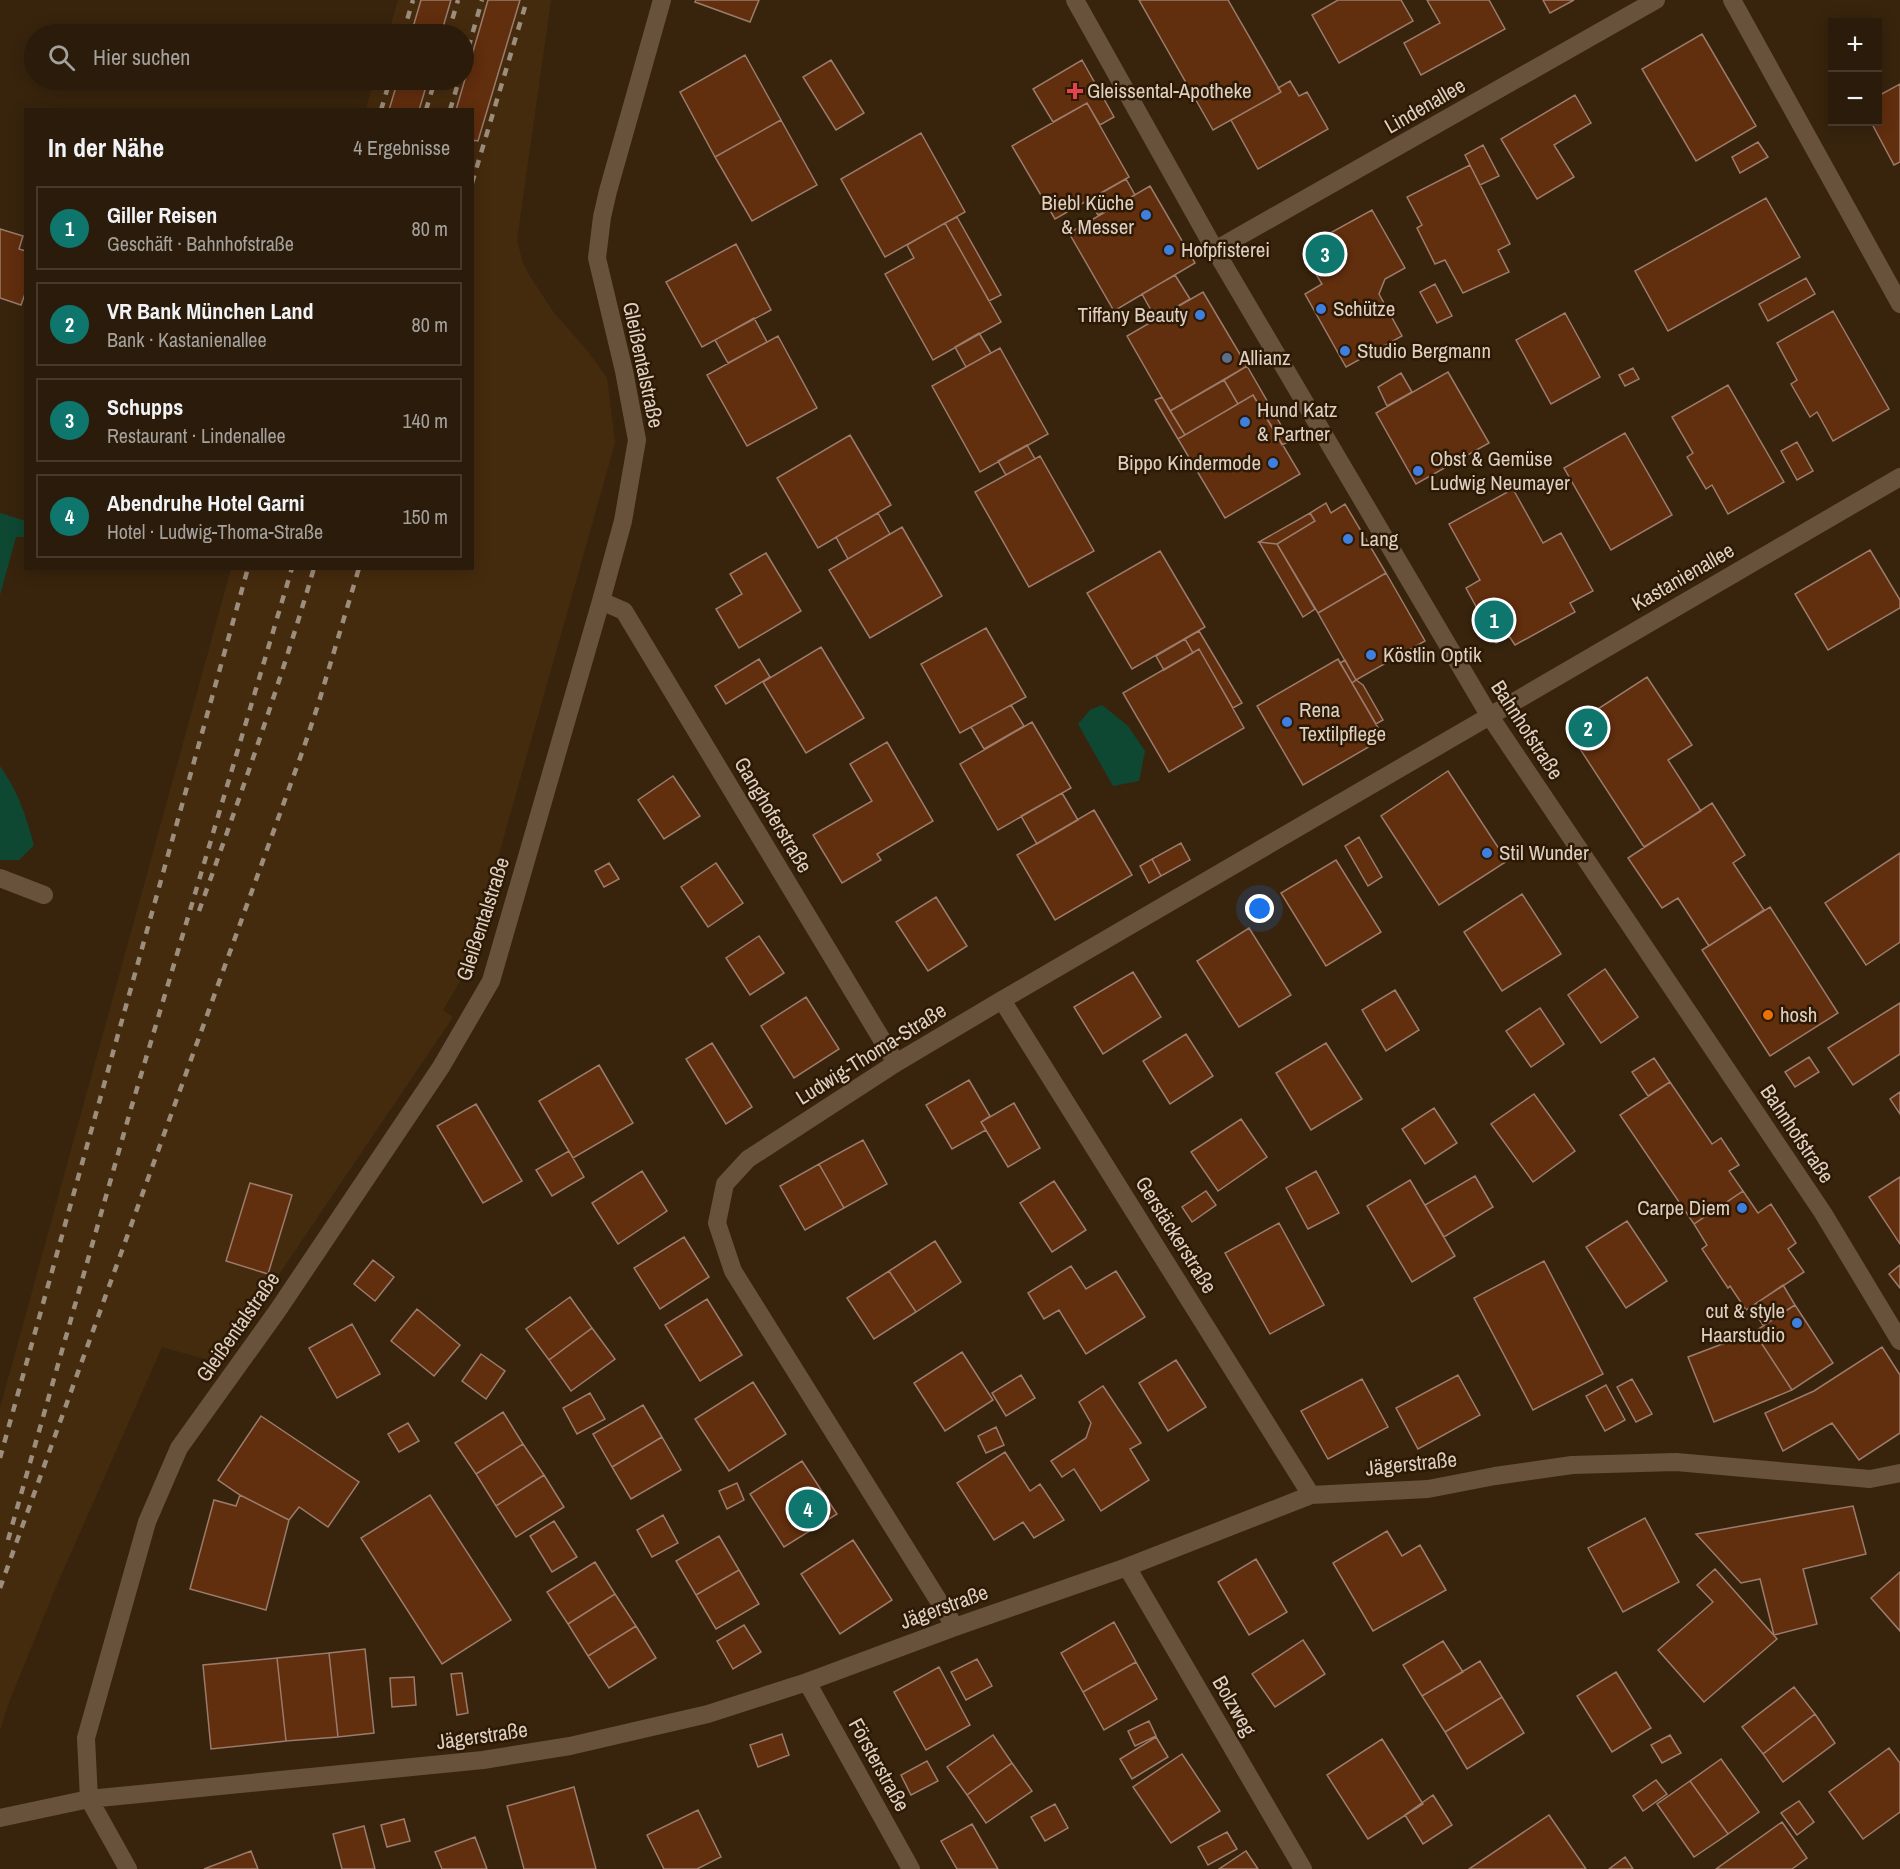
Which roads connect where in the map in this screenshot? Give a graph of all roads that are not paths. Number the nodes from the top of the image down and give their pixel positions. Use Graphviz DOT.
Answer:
graph roads {
  1 [pos="662,0"];
  2 [pos="1075,0"];
  3 [pos="1656,0"];
  4 [pos="1732,0"];
  5 [pos="1215,250"];
  6 [pos="1900,304"];
  7 [pos="1900,477"];
  8 [pos="601,601"];
  9 [pos="1489,715"];
  10 [pos="0,878"];
  11 [pos="44,895"];
  12 [pos="1002,1000"];
  13 [pos="896,1063"];
  14 [pos="1900,1341"];
  15 [pos="1900,1473"];
  16 [pos="1311,1495"];
  17 [pos="1126,1567"];
  18 [pos="955,1627"];
  19 [pos="807,1682"];
  20 [pos="89,1799"];
  21 [pos="0,1818"];
  22 [pos="128,1869"];
  23 [pos="911,1869"];
  24 [pos="1303,1869"];
  1 -- 8 [label="street, Gleißentalstraße"];
  2 -- 5 [label="street, Bahnhofstraße"];
  3 -- 5 [label="street, Lindenallee"];
  4 -- 6 [label="street"];
  5 -- 9 [label="street, Bahnhofstraße"];
  7 -- 9 [label="street, Kastanienallee"];
  8 -- 13 [label="street, Ganghoferstraße"];
  8 -- 20 [label="street, Gleißentalstraße"];
  9 -- 12 [label="street, Ludwig-Thoma-Straße"];
  9 -- 14 [label="street, Bahnhofstraße"];
  10 -- 11 [label="street"];
  12 -- 13 [label="street, Ludwig-Thoma-Straße"];
  12 -- 16 [label="street, Gerstäckerstraße"];
  13 -- 18 [label="street, Ludwig-Thoma-Straße"];
  15 -- 16 [label="street, Jägerstraße"];
  16 -- 17 [label="street, Jägerstraße"];
  17 -- 18 [label="street, Jägerstraße"];
  17 -- 24 [label="street, Bolzweg"];
  18 -- 19 [label="street, Jägerstraße"];
  19 -- 20 [label="street, Jägerstraße"];
  19 -- 23 [label="street, Försterstraße"];
  20 -- 21 [label="street, Jägerstraße"];
  20 -- 22 [label="street, Gleißentalstraße"];
}
